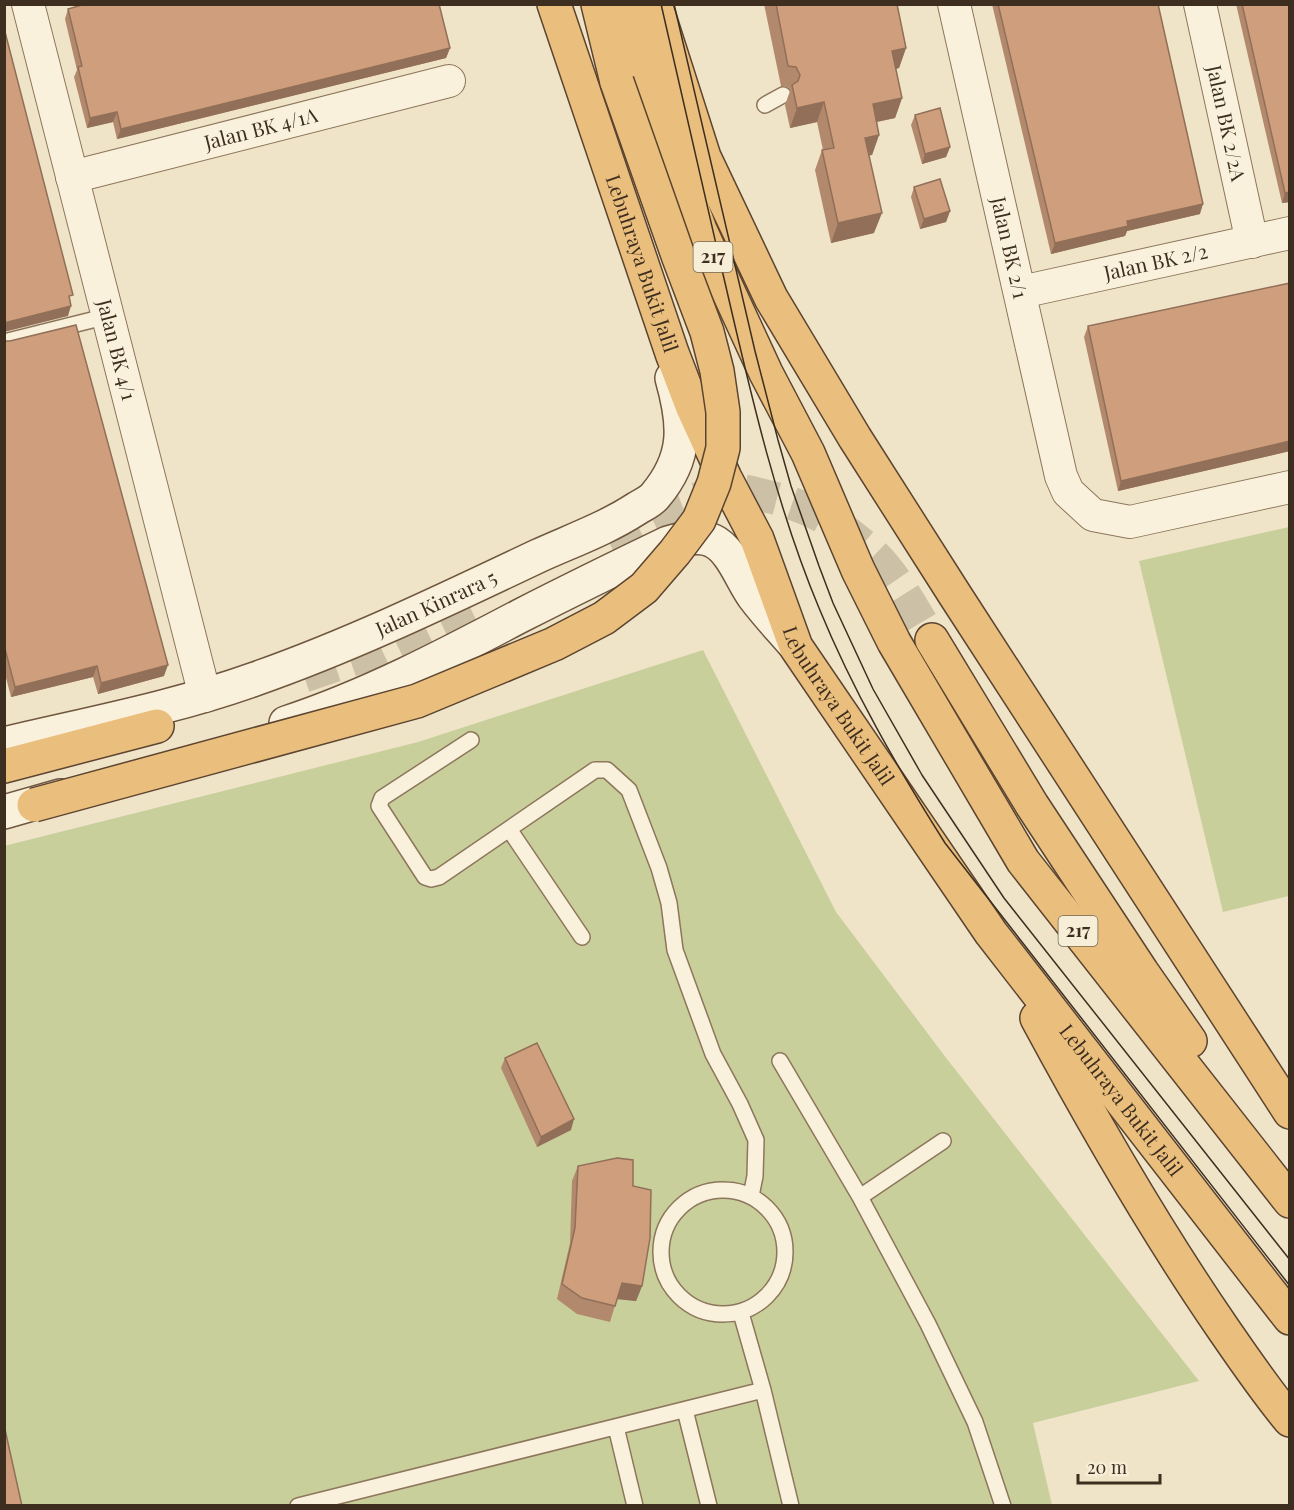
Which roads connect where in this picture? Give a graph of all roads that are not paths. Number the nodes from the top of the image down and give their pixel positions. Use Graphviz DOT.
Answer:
graph roads {
  1 [pos="28,4"];
  2 [pos="554,4"];
  3 [pos="598,4"];
  4 [pos="627,4"];
  5 [pos="656,4"];
  6 [pos="954,4"];
  7 [pos="1200,4"];
  8 [pos="449,81"];
  9 [pos="783,95"];
  10 [pos="765,105"];
  11 [pos="72,177"];
  12 [pos="1290,233"];
  13 [pos="1252,242"];
  14 [pos="1021,292"];
  15 [pos="652,294"];
  16 [pos="108,316"];
  17 [pos="4,342"];
  18 [pos="1290,487"];
  19 [pos="932,640"];
  20 [pos="796,647"];
  21 [pos="205,696"];
  22 [pos="157,726"];
  23 [pos="471,740"];
  24 [pos="4,744"];
  25 [pos="4,766"];
  26 [pos="19,808"];
  27 [pos="509,830"];
  28 [pos="991,933"];
  29 [pos="582,937"];
  30 [pos="780,1061"];
  31 [pos="1290,1112"];
  32 [pos="944,1141"];
  33 [pos="1290,1189"];
  34 [pos="751,1196"];
  35 [pos="860,1197"];
  36 [pos="1290,1201"];
  37 [pos="741,1312"];
  38 [pos="1290,1318"];
  39 [pos="763,1390"];
  40 [pos="685,1410"];
  41 [pos="1290,1420"];
  42 [pos="616,1427"];
  43 [pos="298,1506"];
  44 [pos="634,1506"];
  45 [pos="709,1506"];
  46 [pos="791,1506"];
  47 [pos="1003,1506"];
  1 -- 11 [label="street, Jalan BK 4/1"];
  2 -- 15 [label="highway, Lebuhraya Bukit Jalil"];
  3 -- 26 [label="highway, bridge"];
  4 -- 36 [label="highway, 217"];
  5 -- 31 [label="highway"];
  6 -- 14 [label="street, Jalan BK 2/1"];
  7 -- 13 [label="street, Jalan BK 2/2A"];
  8 -- 11 [label="street, Jalan BK 4/1A"];
  9 -- 10 [label="lane"];
  11 -- 16 [label="street, Jalan BK 4/1"];
  12 -- 13 [label="street, Jalan BK 2/2"];
  13 -- 14 [label="street, Jalan BK 2/2"];
  14 -- 18 [label="street, Jalan BK 2/1"];
  15 -- 20 [label="highway, Lebuhraya Bukit Jalil"];
  15 -- 21 [label="main road, Jalan Kinrara 5"];
  16 -- 17 [label="lane"];
  16 -- 21 [label="street, Jalan BK 4/1"];
  19 -- 33 [label="highway"];
  20 -- 26 [label="main road"];
  20 -- 28 [label="highway, Lebuhraya Bukit Jalil"];
  21 -- 24 [label="main road, Jalan Kinrara 5"];
  22 -- 25 [label="highway"];
  23 -- 27 [label="lane"];
  27 -- 29 [label="lane"];
  27 -- 34 [label="lane"];
  28 -- 38 [label="highway, Lebuhraya Bukit Jalil"];
  28 -- 41 [label="highway"];
  30 -- 35 [label="lane"];
  32 -- 35 [label="lane"];
  34 -- 37 [label="lane"];
  34 -- 37 [label="lane"];
  35 -- 47 [label="lane"];
  37 -- 39 [label="lane"];
  39 -- 40 [label="lane"];
  39 -- 46 [label="lane"];
  40 -- 42 [label="lane"];
  40 -- 45 [label="lane"];
  42 -- 43 [label="lane"];
  42 -- 44 [label="lane"];
}
